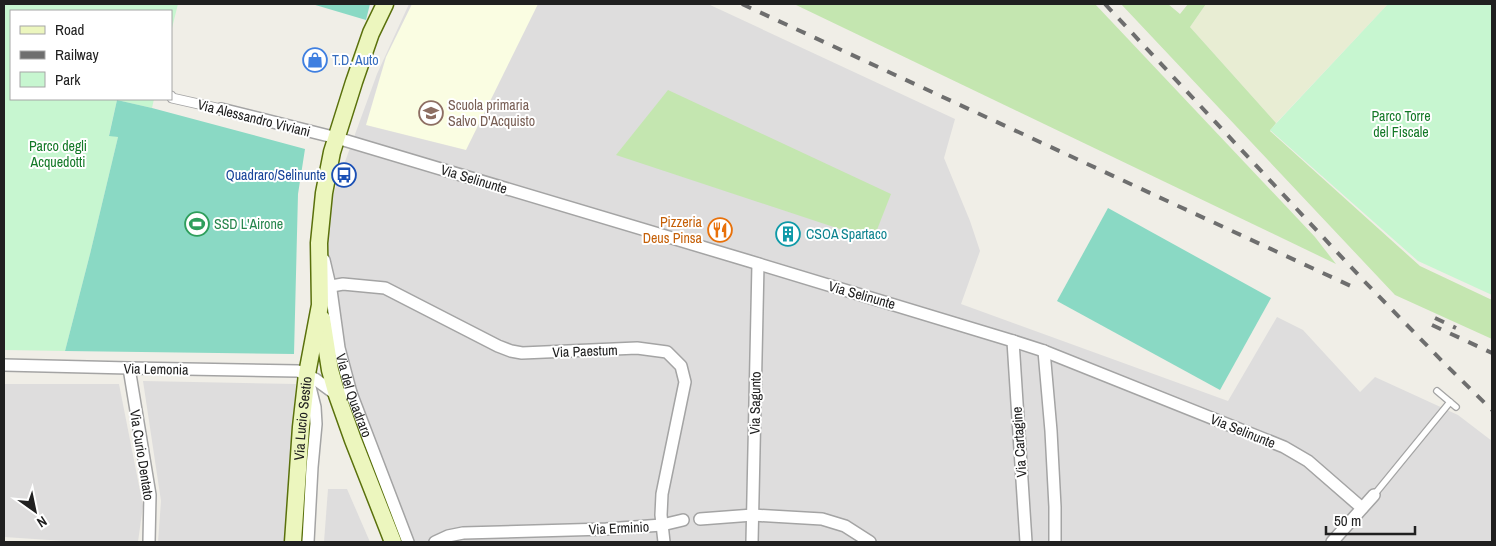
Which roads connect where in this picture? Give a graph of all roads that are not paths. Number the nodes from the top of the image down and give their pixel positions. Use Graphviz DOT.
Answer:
graph roads {
  1 [pos="385,4"];
  2 [pos="172,98"];
  3 [pos="221,109"];
  4 [pos="337,138"];
  5 [pos="758,264"];
  6 [pos="325,287"];
  7 [pos="320,305"];
  8 [pos="1013,341"];
  9 [pos="1044,351"];
  10 [pos="4,365"];
  11 [pos="128,368"];
  12 [pos="307,374"];
  13 [pos="1437,391"];
  14 [pos="344,394"];
  15 [pos="1450,402"];
  16 [pos="1456,408"];
  17 [pos="1374,495"];
  18 [pos="1362,508"];
  19 [pos="753,514"];
  20 [pos="700,519"];
  21 [pos="683,520"];
  22 [pos="662,525"];
  23 [pos="149,542"];
  24 [pos="294,542"];
  25 [pos="308,542"];
  26 [pos="393,542"];
  27 [pos="408,542"];
  28 [pos="435,542"];
  29 [pos="664,542"];
  30 [pos="752,542"];
  31 [pos="870,542"];
  32 [pos="1026,542"];
  33 [pos="1055,542"];
  34 [pos="1332,542"];
  1 -- 4 [label="main road, Via del Quadraro"];
  2 -- 3 [label="street, Via Alessandro Viviani"];
  3 -- 4 [label="street, Via Alessandro Viviani"];
  4 -- 5 [label="street, Via Selinunte"];
  4 -- 6 [label="main road, Via del Quadraro"];
  5 -- 8 [label="street, Via Selinunte"];
  5 -- 19 [label="street, Via Sagunto"];
  6 -- 7 [label="main road, Via del Quadraro"];
  6 -- 14 [label="street, Via del Quadraro"];
  6 -- 22 [label="street, Via Paestum"];
  7 -- 12 [label="main road, Via del Quadraro"];
  7 -- 14 [label="main road, Via del Quadraro"];
  8 -- 9 [label="street, Via Selinunte"];
  8 -- 32 [label="street, Via Cartagine"];
  9 -- 18 [label="street, Via Selinunte"];
  9 -- 33 [label="street"];
  10 -- 11 [label="street, Via Lemonia"];
  11 -- 12 [label="street, Via Lemonia"];
  11 -- 23 [label="street, Via Curio Dentato"];
  12 -- 14 [label="street, Via del Quadraro"];
  12 -- 24 [label="main road, Via Lucio Sestio"];
  12 -- 25 [label="street, Via Lucio Sestio"];
  13 -- 15 [label="lane"];
  14 -- 26 [label="main road, Via del Quadraro"];
  14 -- 27 [label="street, Via del Quadraro"];
  15 -- 16 [label="lane"];
  15 -- 17 [label="lane"];
  17 -- 18 [label="street"];
  18 -- 34 [label="street"];
  19 -- 20 [label="street"];
  19 -- 30 [label="street, Via Sagunto"];
  19 -- 31 [label="street"];
  21 -- 22 [label="street, Via Erminio"];
  22 -- 28 [label="street, Via Erminio"];
  22 -- 29 [label="street, Via Paestum"];
}
